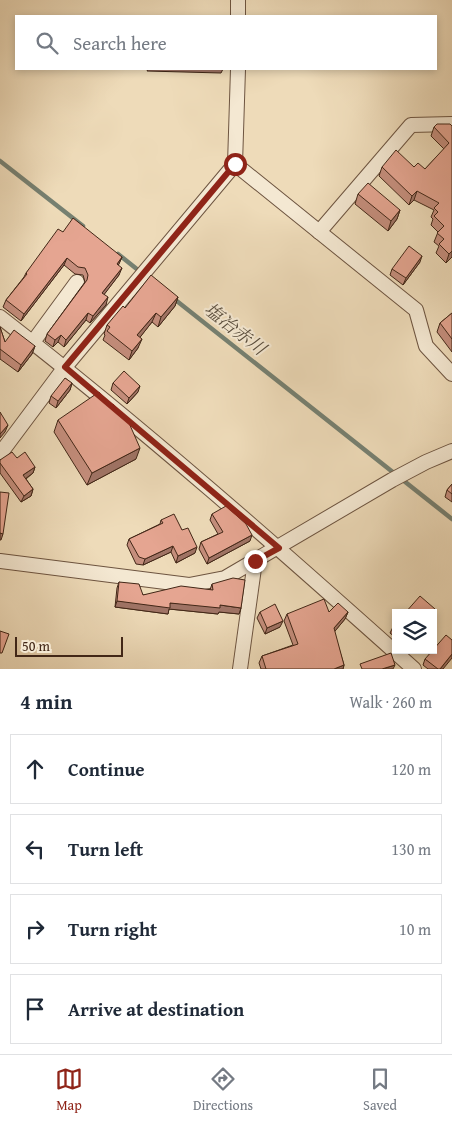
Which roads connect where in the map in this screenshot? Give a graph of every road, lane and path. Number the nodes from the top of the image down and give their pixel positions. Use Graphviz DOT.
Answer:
graph roads {
  1 [pos="238,0"];
  2 [pos="238,15"];
  3 [pos="238,70"];
  4 [pos="452,124"];
  5 [pos="235,164"];
  6 [pos="319,232"];
  7 [pos="77,282"];
  8 [pos="0,317"];
  9 [pos="32,342"];
  10 [pos="65,367"];
  11 [pos="452,374"];
  12 [pos="452,451"];
  13 [pos="0,454"];
  14 [pos="279,548"];
  15 [pos="0,561"];
  16 [pos="255,561"];
  17 [pos="240,669"];
  18 [pos="414,669"];
  1 -- 2 [label="street"];
  3 -- 5 [label="street"];
  4 -- 6 [label="street"];
  5 -- 6 [label="street"];
  5 -- 10 [label="street"];
  6 -- 11 [label="street"];
  7 -- 9 [label="street"];
  8 -- 9 [label="street"];
  9 -- 10 [label="street"];
  10 -- 13 [label="street"];
  10 -- 14 [label="street"];
  12 -- 14 [label="street"];
  14 -- 16 [label="street"];
  14 -- 18 [label="street"];
  15 -- 16 [label="street"];
  16 -- 17 [label="street"];
}
